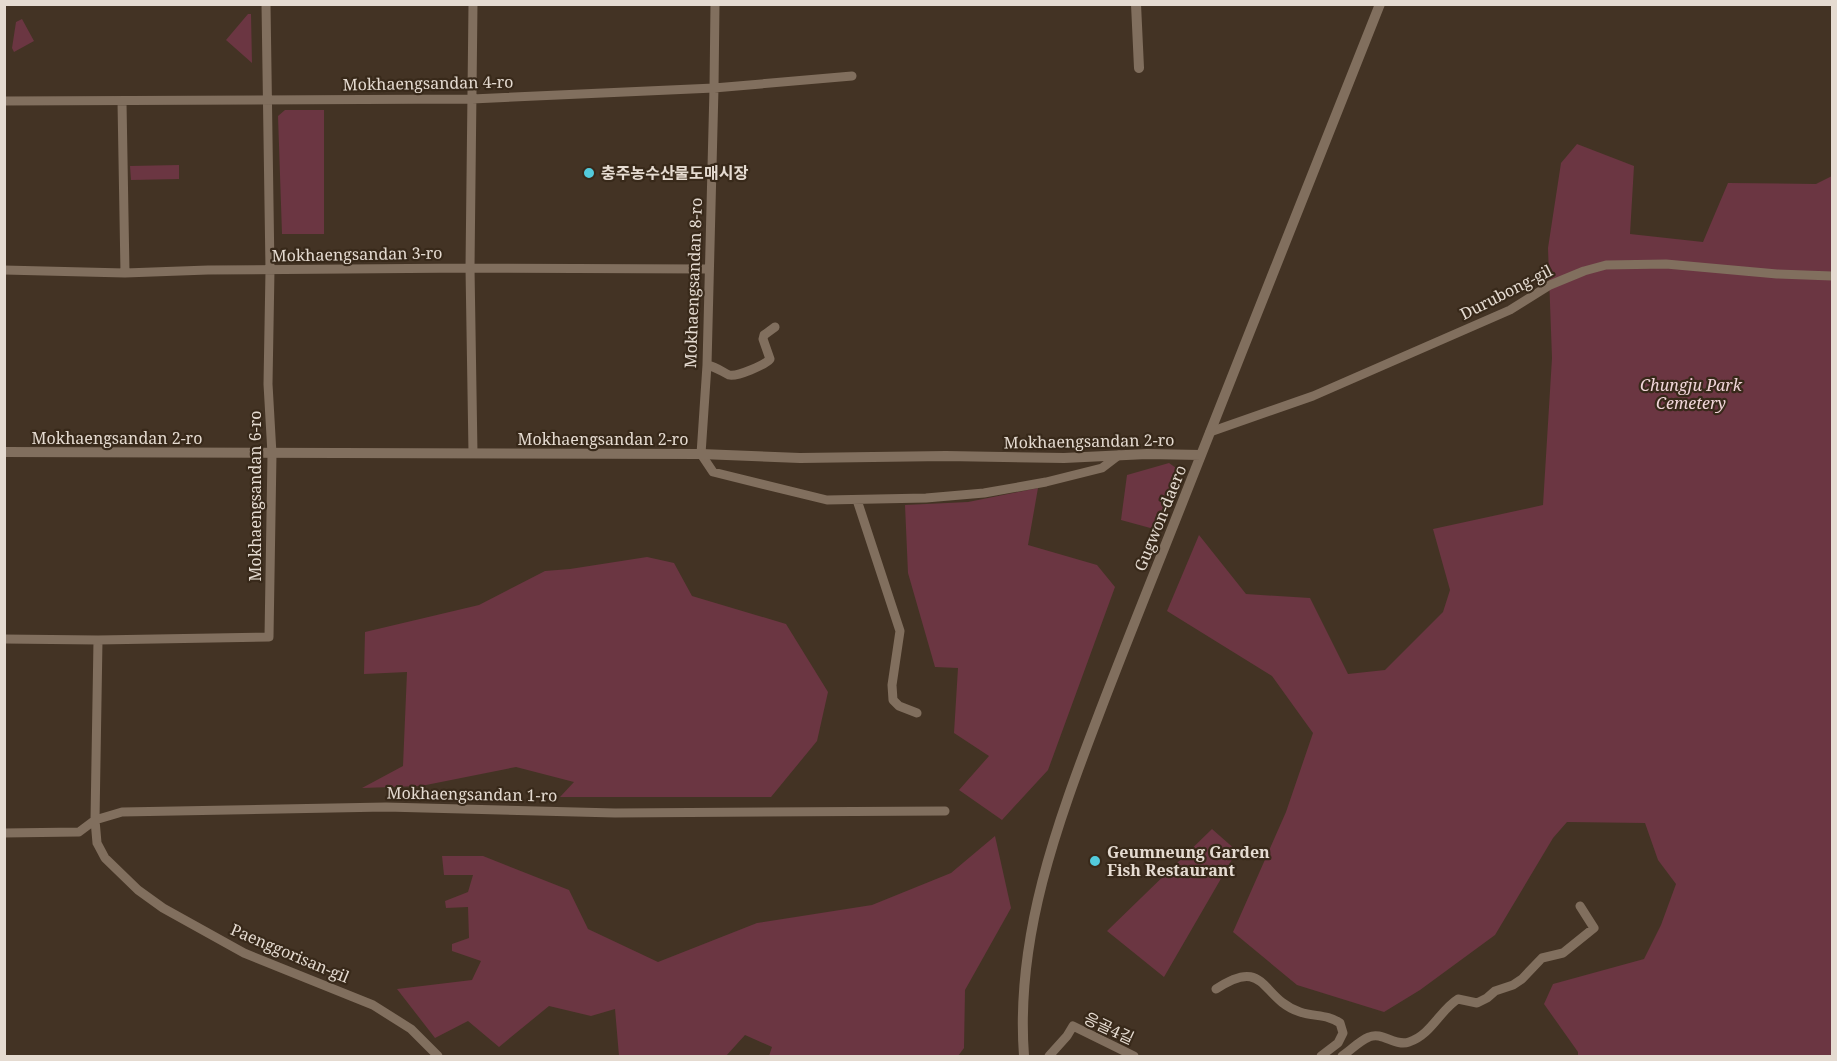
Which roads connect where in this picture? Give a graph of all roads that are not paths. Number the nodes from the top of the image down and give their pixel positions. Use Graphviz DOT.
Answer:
graph roads {
  1 [pos="266,4"];
  2 [pos="473,4"];
  3 [pos="715,4"];
  4 [pos="1136,4"];
  5 [pos="1380,4"];
  6 [pos="1139,68"];
  7 [pos="852,76"];
  8 [pos="714,88"];
  9 [pos="472,99"];
  10 [pos="268,100"];
  11 [pos="4,101"];
  12 [pos="122,102"];
  13 [pos="470,268"];
  14 [pos="709,269"];
  15 [pos="4,270"];
  16 [pos="270,270"];
  17 [pos="125,273"];
  18 [pos="1833,276"];
  19 [pos="775,327"];
  20 [pos="706,365"];
  21 [pos="1210,432"];
  22 [pos="4,452"];
  23 [pos="473,453"];
  24 [pos="272,454"];
  25 [pos="701,454"];
  26 [pos="1119,455"];
  27 [pos="1201,456"];
  28 [pos="857,500"];
  29 [pos="4,639"];
  30 [pos="98,640"];
  31 [pos="916,713"];
  32 [pos="945,811"];
  33 [pos="95,820"];
  34 [pos="4,833"];
  35 [pos="1580,906"];
  36 [pos="1216,989"];
  37 [pos="1051,1055"];
  38 [pos="438,1056"];
  39 [pos="1024,1056"];
  40 [pos="1134,1056"];
  41 [pos="1321,1056"];
  42 [pos="1342,1056"];
  1 -- 10 [label="street, Mokhaengsandan 6-ro"];
  2 -- 9 [label="street"];
  3 -- 8 [label="street, Mokhaengsandan 8-ro"];
  4 -- 6 [label="street"];
  5 -- 21 [label="street, Gugwon-daero"];
  7 -- 8 [label="street, Mokhaengsandan 4-ro"];
  8 -- 9 [label="street, Mokhaengsandan 4-ro"];
  8 -- 14 [label="street, Mokhaengsandan 8-ro"];
  9 -- 10 [label="street, Mokhaengsandan 4-ro"];
  9 -- 13 [label="street"];
  10 -- 12 [label="street, Mokhaengsandan 4-ro"];
  10 -- 16 [label="street, Mokhaengsandan 6-ro"];
  11 -- 12 [label="street, Mokhaengsandan 4-ro"];
  12 -- 17 [label="street"];
  13 -- 14 [label="street, Mokhaengsandan 3-ro"];
  13 -- 16 [label="street, Mokhaengsandan 3-ro"];
  13 -- 23 [label="street"];
  14 -- 20 [label="street, Mokhaengsandan 8-ro"];
  15 -- 17 [label="street, Mokhaengsandan 3-ro"];
  16 -- 17 [label="street, Mokhaengsandan 3-ro"];
  16 -- 24 [label="street, Mokhaengsandan 6-ro"];
  18 -- 21 [label="street, Durubong-gil"];
  19 -- 20 [label="street"];
  20 -- 25 [label="street, Mokhaengsandan 8-ro"];
  21 -- 27 [label="street, Gugwon-daero"];
  22 -- 24 [label="street, Mokhaengsandan 2-ro"];
  23 -- 24 [label="street, Mokhaengsandan 2-ro"];
  23 -- 25 [label="street, Mokhaengsandan 2-ro"];
  24 -- 30 [label="street, Mokhaengsandan 6-ro"];
  25 -- 26 [label="street, Mokhaengsandan 2-ro"];
  25 -- 28 [label="street"];
  26 -- 27 [label="street, Mokhaengsandan 2-ro"];
  26 -- 28 [label="street"];
  27 -- 39 [label="street, Gugwon-daero"];
  28 -- 31 [label="street"];
  29 -- 30 [label="street"];
  30 -- 33 [label="street"];
  32 -- 33 [label="street, Mokhaengsandan 1-ro"];
  33 -- 34 [label="street, Mokhaengsandan 1-ro"];
  33 -- 38 [label="street, Paenggorisan-gil"];
  35 -- 42 [label="street"];
  36 -- 41 [label="street"];
  37 -- 40 [label="street, 응골4길"];
}
